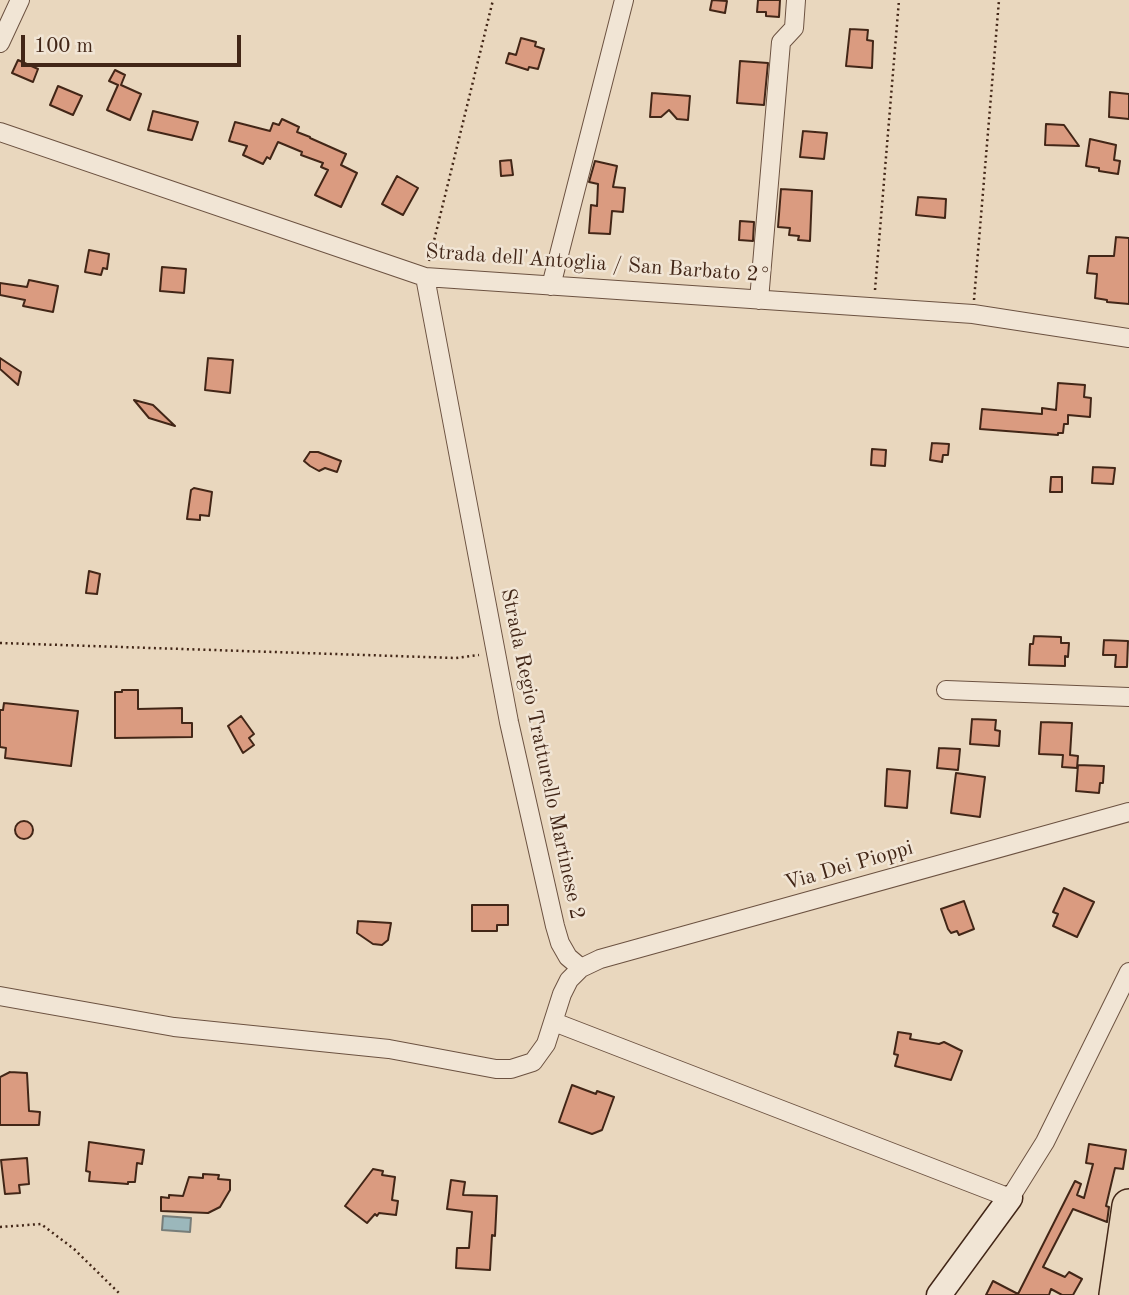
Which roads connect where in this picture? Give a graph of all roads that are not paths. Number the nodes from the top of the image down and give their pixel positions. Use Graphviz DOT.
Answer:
graph roads {
  1 [pos="20,0"];
  2 [pos="624,0"];
  3 [pos="796,0"];
  4 [pos="0,43"];
  5 [pos="0,132"];
  6 [pos="425,278"];
  7 [pos="551,286"];
  8 [pos="759,300"];
  9 [pos="1129,338"];
  10 [pos="946,690"];
  11 [pos="1129,697"];
  12 [pos="1129,812"];
  13 [pos="581,968"];
  14 [pos="1129,972"];
  15 [pos="0,996"];
  16 [pos="554,1022"];
  17 [pos="1010,1198"];
  18 [pos="1129,1206"];
  19 [pos="1116,1289"];
  20 [pos="939,1295"];
  1 -- 4 [label="street"];
  2 -- 7 [label="street"];
  3 -- 8 [label="street"];
  5 -- 6 [label="street, Strada dell'Antoglia / San Barbato 2°"];
  6 -- 7 [label="street, Strada dell'Antoglia / San Barbato 2°"];
  6 -- 13 [label="street, Strada Regio Tratturello Martinese 2"];
  7 -- 8 [label="street, Strada dell'Antoglia / San Barbato 2°"];
  8 -- 9 [label="street, Strada dell'Antoglia / San Barbato 2°"];
  10 -- 11 [label="street"];
  12 -- 13 [label="street, Via Dei Pioppi"];
  13 -- 16 [label="street"];
  14 -- 17 [label="street"];
  15 -- 16 [label="street"];
  16 -- 17 [label="street"];
  17 -- 20 [label="street"];
  18 -- 19 [label="highway"];
}
